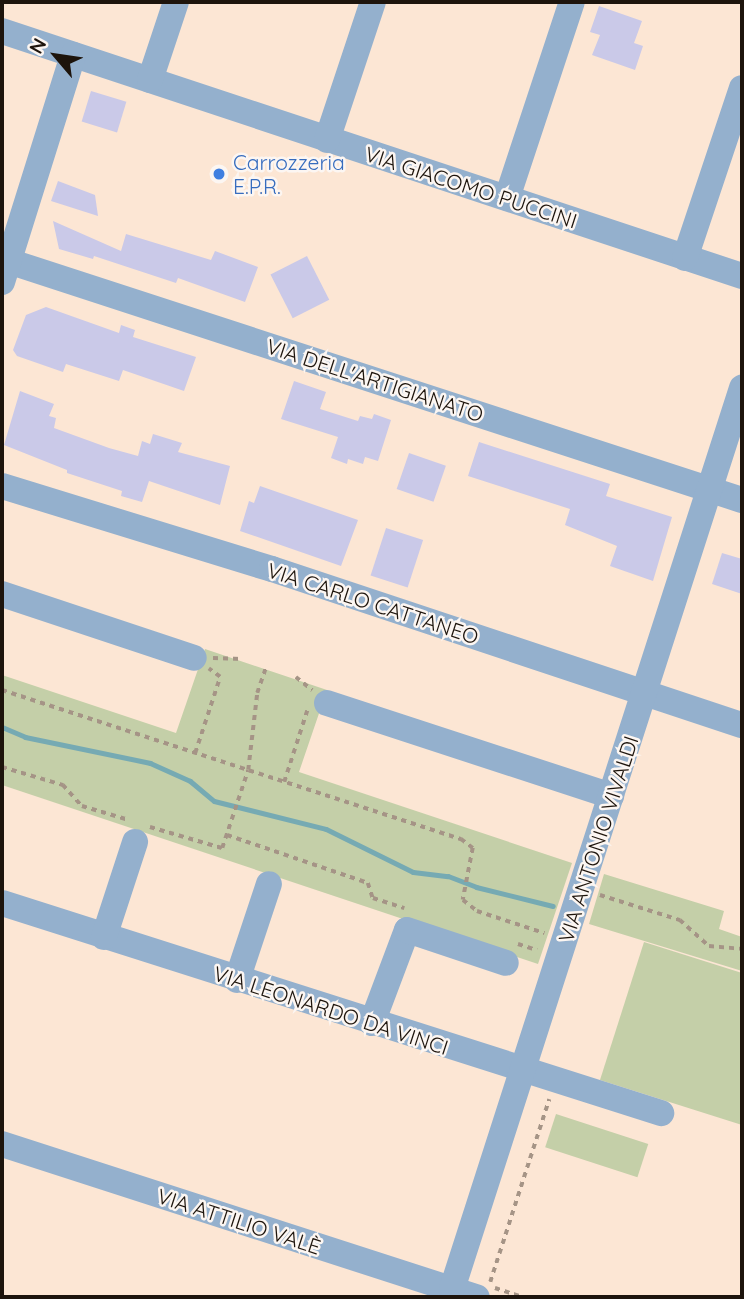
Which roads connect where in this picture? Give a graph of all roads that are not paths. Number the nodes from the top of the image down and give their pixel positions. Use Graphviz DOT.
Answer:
graph roads {
  1 [pos="176,2"];
  2 [pos="373,2"];
  3 [pos="572,2"];
  4 [pos="2,31"];
  5 [pos="73,55"];
  6 [pos="150,80"];
  7 [pos="742,88"];
  8 [pos="327,140"];
  9 [pos="507,198"];
  10 [pos="685,258"];
  11 [pos="5,271"];
  12 [pos="742,276"];
  13 [pos="742,388"];
  14 [pos="2,486"];
  15 [pos="710,489"];
  16 [pos="742,500"];
  17 [pos="2,594"];
  18 [pos="194,658"];
  19 [pos="644,693"];
  20 [pos="327,703"];
  21 [pos="742,725"];
  22 [pos="611,796"];
  23 [pos="138,830"];
  24 [pos="269,884"];
  25 [pos="2,903"];
  26 [pos="104,937"];
  27 [pos="508,952"];
  28 [pos="237,980"];
  29 [pos="372,1023"];
  30 [pos="523,1071"];
  31 [pos="660,1114"];
  32 [pos="2,1144"];
  33 [pos="465,1293"];
  1 -- 6 [label="street"];
  2 -- 8 [label="street"];
  3 -- 9 [label="street"];
  4 -- 5 [label="street, VIA GIACOMO PUCCINI"];
  5 -- 6 [label="street, VIA GIACOMO PUCCINI"];
  5 -- 11 [label="street"];
  6 -- 8 [label="street, VIA GIACOMO PUCCINI"];
  7 -- 10 [label="street"];
  8 -- 9 [label="street, VIA GIACOMO PUCCINI"];
  9 -- 10 [label="street, VIA GIACOMO PUCCINI"];
  10 -- 12 [label="street, VIA GIACOMO PUCCINI"];
  11 -- 15 [label="street, VIA DELL'ARTIGIANATO"];
  13 -- 15 [label="street, VIA ANTONIO VIVALDI"];
  14 -- 19 [label="street, VIA CARLO CATTANEO"];
  15 -- 16 [label="street, VIA DELL'ARTIGIANATO"];
  15 -- 19 [label="street, VIA ANTONIO VIVALDI"];
  17 -- 18 [label="street"];
  19 -- 21 [label="street, VIA CARLO CATTANEO"];
  19 -- 22 [label="street, VIA ANTONIO VIVALDI"];
  20 -- 22 [label="street"];
  22 -- 30 [label="street, VIA ANTONIO VIVALDI"];
  23 -- 26 [label="street"];
  24 -- 28 [label="street"];
  25 -- 26 [label="street, VIA LEONARDO DA VINCI"];
  26 -- 28 [label="street, VIA LEONARDO DA VINCI"];
  27 -- 29 [label="street"];
  28 -- 29 [label="street, VIA LEONARDO DA VINCI"];
  29 -- 30 [label="street, VIA LEONARDO DA VINCI"];
  30 -- 31 [label="street, VIA LEONARDO DA VINCI"];
  30 -- 33 [label="street, VIA ANTONIO VIVALDI"];
  32 -- 33 [label="street, VIA ATTILIO VALÈ"];
}
